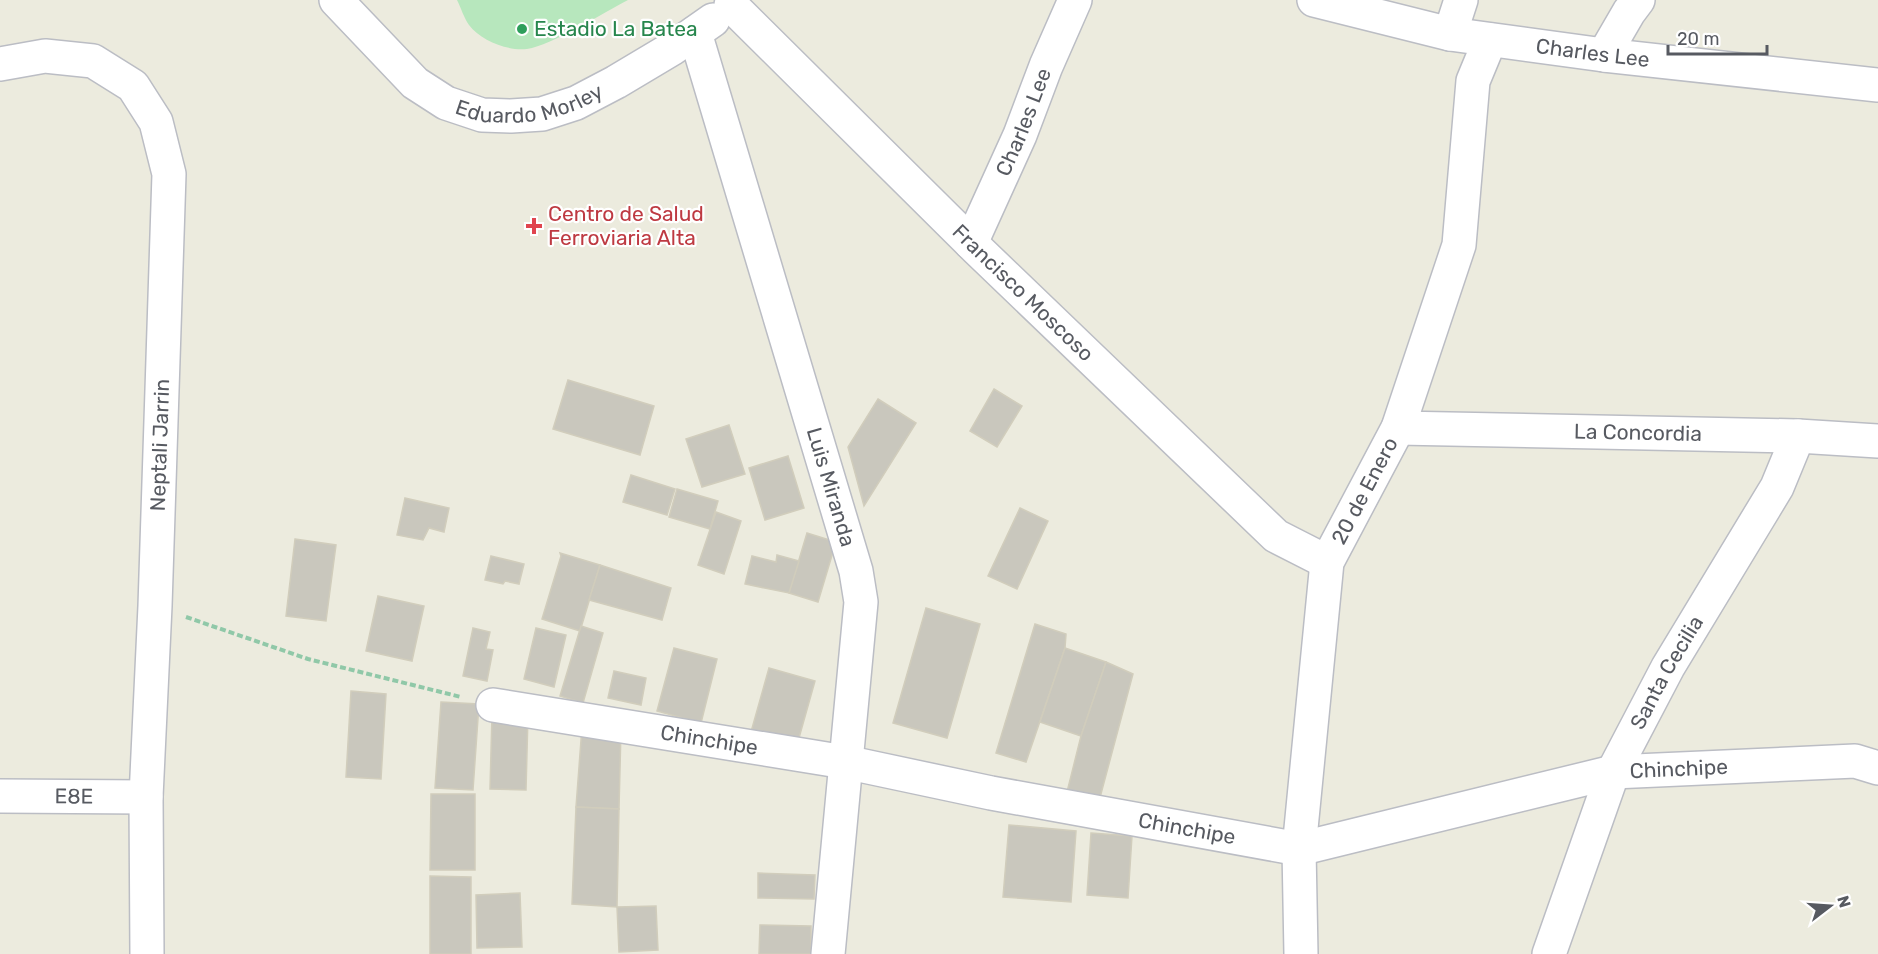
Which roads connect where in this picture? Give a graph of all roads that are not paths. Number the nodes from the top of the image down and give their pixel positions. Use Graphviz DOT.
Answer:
graph roads {
  1 [pos="336,0"];
  2 [pos="1074,0"];
  3 [pos="1314,0"];
  4 [pos="1461,0"];
  5 [pos="1638,0"];
  6 [pos="734,3"];
  7 [pos="695,33"];
  8 [pos="1450,34"];
  9 [pos="1490,39"];
  10 [pos="1604,55"];
  11 [pos="0,64"];
  12 [pos="1878,85"];
  13 [pos="971,243"];
  14 [pos="1398,428"];
  15 [pos="1798,436"];
  16 [pos="1878,441"];
  17 [pos="1327,562"];
  18 [pos="493,705"];
  19 [pos="845,762"];
  20 [pos="1878,768"];
  21 [pos="1613,772"];
  22 [pos="0,796"];
  23 [pos="146,796"];
  24 [pos="1299,849"];
  25 [pos="147,954"];
  26 [pos="828,954"];
  27 [pos="1301,954"];
  28 [pos="1548,954"];
  1 -- 7 [label="street, Eduardo Morley"];
  2 -- 13 [label="street, Charles Lee"];
  3 -- 8 [label="street, Charles Lee"];
  4 -- 8 [label="street"];
  5 -- 10 [label="street"];
  6 -- 7 [label="street, Eduardo Morley"];
  6 -- 13 [label="street, Francisco Moscoso"];
  7 -- 19 [label="street, Luis Miranda"];
  8 -- 9 [label="street, Charles Lee"];
  9 -- 10 [label="street, Charles Lee"];
  9 -- 14 [label="street, 20 de Enero"];
  10 -- 12 [label="street, Charles Lee"];
  11 -- 23 [label="street, Neptali Jarrin"];
  13 -- 17 [label="street, Francisco Moscoso"];
  14 -- 15 [label="street, La Concordia"];
  14 -- 17 [label="street, 20 de Enero"];
  15 -- 16 [label="street, La Concordia"];
  15 -- 21 [label="street, Santa Cecilia"];
  17 -- 24 [label="street, 20 de Enero"];
  18 -- 19 [label="street, Chinchipe"];
  19 -- 24 [label="street, Chinchipe"];
  19 -- 26 [label="street, Luis Miranda"];
  20 -- 21 [label="street, Chinchipe"];
  21 -- 24 [label="street, Chinchipe"];
  21 -- 28 [label="street, Santa Cecilia"];
  22 -- 23 [label="street, E8E"];
  23 -- 25 [label="street, Neptali Jarrin"];
  24 -- 27 [label="street, 20 de Enero"];
}
